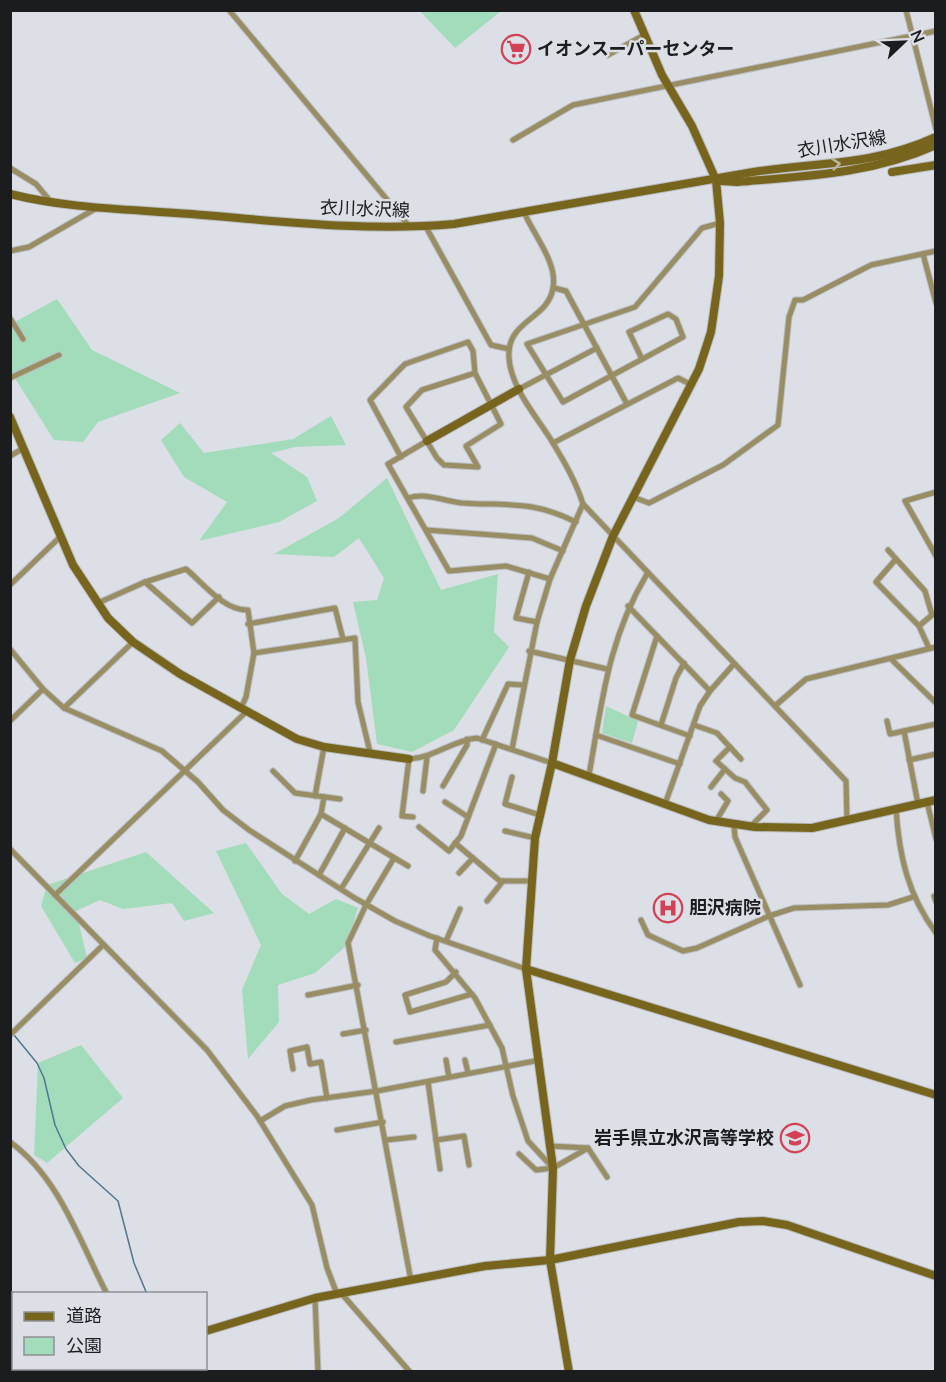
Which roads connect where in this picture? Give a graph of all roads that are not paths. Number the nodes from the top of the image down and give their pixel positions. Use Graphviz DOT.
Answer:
graph roads {
  1 [pos="229,10"];
  2 [pos="634,10"];
  3 [pos="906,10"];
  4 [pos="936,31"];
  5 [pos="644,35"];
  6 [pos="913,36"];
  7 [pos="608,55"];
  8 [pos="667,86"];
  9 [pos="936,129"];
  10 [pos="936,136"];
  11 [pos="513,140"];
  12 [pos="936,145"];
  13 [pos="936,165"];
  14 [pos="10,168"];
  15 [pos="892,172"];
  16 [pos="716,180"];
  17 [pos="10,194"];
  18 [pos="52,203"];
  19 [pos="95,209"];
  20 [pos="524,212"];
  21 [pos="720,223"];
  22 [pos="426,227"];
  23 [pos="410,228"];
  24 [pos="10,251"];
  25 [pos="936,251"];
  26 [pos="923,254"];
  27 [pos="554,288"];
  28 [pos="936,303"];
  29 [pos="10,318"];
  30 [pos="584,324"];
  31 [pos="23,339"];
  32 [pos="597,348"];
  33 [pos="509,349"];
  34 [pos="59,354"];
  35 [pos="642,359"];
  36 [pos="476,373"];
  37 [pos="545,374"];
  38 [pos="613,374"];
  39 [pos="10,378"];
  40 [pos="692,385"];
  41 [pos="519,389"];
  42 [pos="627,404"];
  43 [pos="490,406"];
  44 [pos="10,417"];
  45 [pos="427,441"];
  46 [pos="553,443"];
  47 [pos="24,448"];
  48 [pos="10,456"];
  49 [pos="401,457"];
  50 [pos="936,492"];
  51 [pos="408,498"];
  52 [pos="633,498"];
  53 [pos="583,504"];
  54 [pos="576,522"];
  55 [pos="426,530"];
  56 [pos="613,536"];
  57 [pos="61,537"];
  58 [pos="888,550"];
  59 [pos="562,551"];
  60 [pos="936,556"];
  61 [pos="896,559"];
  62 [pos="529,572"];
  63 [pos="646,574"];
  64 [pos="550,579"];
  65 [pos="145,582"];
  66 [pos="10,585"];
  67 [pos="219,597"];
  68 [pos="98,603"];
  69 [pos="628,606"];
  70 [pos="537,622"];
  71 [pos="248,624"];
  72 [pos="919,626"];
  73 [pos="657,636"];
  74 [pos="343,639"];
  75 [pos="133,642"];
  76 [pos="936,647"];
  77 [pos="929,648"];
  78 [pos="10,649"];
  79 [pos="529,651"];
  80 [pos="254,652"];
  81 [pos="891,658"];
  82 [pos="570,660"];
  83 [pos="684,663"];
  84 [pos="733,665"];
  85 [pos="607,669"];
  86 [pos="524,685"];
  87 [pos="43,689"];
  88 [pos="710,691"];
  89 [pos="936,703"];
  90 [pos="776,705"];
  91 [pos="64,708"];
  92 [pos="244,710"];
  93 [pos="10,721"];
  94 [pos="887,721"];
  95 [pos="936,724"];
  96 [pos="661,725"];
  97 [pos="694,725"];
  98 [pos="904,730"];
  99 [pos="596,735"];
  100 [pos="690,736"];
  101 [pos="467,739"];
  102 [pos="482,740"];
  103 [pos="496,744"];
  104 [pos="324,747"];
  105 [pos="730,747"];
  106 [pos="512,749"];
  107 [pos="370,752"];
  108 [pos="936,754"];
  109 [pos="427,757"];
  110 [pos="409,759"];
  111 [pos="741,759"];
  112 [pos="909,760"];
  113 [pos="552,763"];
  114 [pos="680,764"];
  115 [pos="725,769"];
  116 [pos="273,771"];
  117 [pos="186,772"];
  118 [pos="589,775"];
  119 [pos="512,777"];
  120 [pos="442,786"];
  121 [pos="711,787"];
  122 [pos="423,791"];
  123 [pos="721,794"];
  124 [pos="315,796"];
  125 [pos="324,797"];
  126 [pos="340,799"];
  127 [pos="446,802"];
  128 [pos="927,802"];
  129 [pos="665,804"];
  130 [pos="896,809"];
  131 [pos="321,814"];
  132 [pos="540,815"];
  133 [pos="413,817"];
  134 [pos="468,817"];
  135 [pos="847,820"];
  136 [pos="716,821"];
  137 [pos="734,826"];
  138 [pos="751,826"];
  139 [pos="419,827"];
  140 [pos="345,828"];
  141 [pos="379,828"];
  142 [pos="505,831"];
  143 [pos="535,838"];
  144 [pos="936,839"];
  145 [pos="370,843"];
  146 [pos="456,843"];
  147 [pos="10,849"];
  148 [pos="394,858"];
  149 [pos="473,858"];
  150 [pos="295,861"];
  151 [pos="408,866"];
  152 [pos="459,873"];
  153 [pos="319,875"];
  154 [pos="503,881"];
  155 [pos="530,881"];
  156 [pos="341,889"];
  157 [pos="55,895"];
  158 [pos="913,897"];
  159 [pos="487,902"];
  160 [pos="366,904"];
  161 [pos="460,909"];
  162 [pos="769,916"];
  163 [pos="641,920"];
  164 [pos="933,925"];
  165 [pos="936,933"];
  166 [pos="437,938"];
  167 [pos="446,941"];
  168 [pos="102,946"];
  169 [pos="526,969"];
  170 [pos="456,972"];
  171 [pos="358,985"];
  172 [pos="800,986"];
  173 [pos="308,994"];
  174 [pos="472,994"];
  175 [pos="490,1025"];
  176 [pos="366,1030"];
  177 [pos="343,1034"];
  178 [pos="10,1035"];
  179 [pos="396,1042"];
  180 [pos="446,1060"];
  181 [pos="465,1060"];
  182 [pos="540,1060"];
  183 [pos="506,1065"];
  184 [pos="293,1070"];
  185 [pos="468,1072"];
  186 [pos="449,1077"];
  187 [pos="428,1082"];
  188 [pos="377,1091"];
  189 [pos="936,1095"];
  190 [pos="327,1098"];
  191 [pos="260,1121"];
  192 [pos="383,1122"];
  193 [pos="337,1130"];
  194 [pos="414,1137"];
  195 [pos="386,1140"];
  196 [pos="436,1140"];
  197 [pos="10,1142"];
  198 [pos="550,1146"];
  199 [pos="588,1148"];
  200 [pos="519,1154"];
  201 [pos="469,1165"];
  202 [pos="553,1168"];
  203 [pos="440,1169"];
  204 [pos="607,1178"];
  205 [pos="550,1260"];
  206 [pos="936,1276"];
  207 [pos="411,1281"];
  208 [pos="106,1292"];
  209 [pos="339,1293"];
  210 [pos="315,1298"];
  211 [pos="207,1331"];
  212 [pos="318,1371"];
  213 [pos="410,1371"];
  214 [pos="569,1371"];
  1 -- 23 [label="street"];
  2 -- 5 [label="street"];
  3 -- 6 [label="street"];
  4 -- 6 [label="street"];
  5 -- 7 [label="street"];
  5 -- 8 [label="street"];
  6 -- 8 [label="street"];
  6 -- 9 [label="street"];
  8 -- 11 [label="street"];
  8 -- 16 [label="street"];
  16 -- 10 [label="street, 衣川水沢線, one-way"];
  12 -- 16 [label="street, 衣川水沢線"];
  13 -- 15 [label="street"];
  14 -- 18 [label="street"];
  16 -- 20 [label="street, 衣川水沢線"];
  16 -- 21 [label="street"];
  17 -- 18 [label="street, 衣川水沢線"];
  18 -- 19 [label="street, 衣川水沢線"];
  19 -- 23 [label="street, 衣川水沢線"];
  19 -- 24 [label="street"];
  20 -- 22 [label="street, 衣川水沢線"];
  20 -- 27 [label="street"];
  21 -- 30 [label="street"];
  21 -- 40 [label="street"];
  22 -- 23 [label="street, 衣川水沢線"];
  22 -- 33 [label="street"];
  25 -- 26 [label="street"];
  26 -- 28 [label="street"];
  26 -- 52 [label="street"];
  27 -- 30 [label="street"];
  27 -- 33 [label="street"];
  29 -- 31 [label="street"];
  30 -- 32 [label="street"];
  30 -- 37 [label="street"];
  32 -- 37 [label="street"];
  32 -- 38 [label="street"];
  33 -- 41 [label="street"];
  34 -- 39 [label="street"];
  35 -- 35 [label="street"];
  35 -- 38 [label="street"];
  36 -- 43 [label="street"];
  36 -- 45 [label="street"];
  36 -- 49 [label="street"];
  37 -- 38 [label="street"];
  37 -- 41 [label="street"];
  38 -- 42 [label="street"];
  40 -- 42 [label="street"];
  40 -- 52 [label="street"];
  41 -- 43 [label="street"];
  41 -- 46 [label="street"];
  42 -- 46 [label="street"];
  43 -- 45 [label="street"];
  43 -- 45 [label="street"];
  44 -- 47 [label="street"];
  45 -- 49 [label="street"];
  46 -- 53 [label="street"];
  47 -- 48 [label="street"];
  47 -- 57 [label="street"];
  49 -- 51 [label="street"];
  50 -- 60 [label="street"];
  51 -- 54 [label="street"];
  51 -- 55 [label="street"];
  52 -- 56 [label="street"];
  53 -- 54 [label="street"];
  53 -- 56 [label="street"];
  54 -- 59 [label="street"];
  55 -- 59 [label="street"];
  55 -- 62 [label="street"];
  56 -- 63 [label="street"];
  56 -- 82 [label="street"];
  57 -- 66 [label="street"];
  57 -- 68 [label="street"];
  58 -- 61 [label="street"];
  59 -- 64 [label="street"];
  61 -- 72 [label="street"];
  61 -- 72 [label="street"];
  62 -- 64 [label="street"];
  62 -- 70 [label="street"];
  63 -- 69 [label="street"];
  63 -- 84 [label="street"];
  64 -- 70 [label="street"];
  65 -- 67 [label="street"];
  65 -- 67 [label="street"];
  65 -- 68 [label="street"];
  67 -- 71 [label="street"];
  68 -- 75 [label="street"];
  69 -- 73 [label="street"];
  69 -- 85 [label="street"];
  70 -- 79 [label="street"];
  71 -- 74 [label="street"];
  71 -- 80 [label="street"];
  72 -- 77 [label="street"];
  73 -- 83 [label="street"];
  73 -- 96 [label="street"];
  74 -- 80 [label="street"];
  74 -- 107 [label="street"];
  75 -- 91 [label="street"];
  75 -- 92 [label="street"];
  76 -- 77 [label="street"];
  77 -- 81 [label="street"];
  78 -- 87 [label="street"];
  79 -- 82 [label="street"];
  79 -- 86 [label="street"];
  80 -- 92 [label="street"];
  81 -- 89 [label="street"];
  81 -- 90 [label="street"];
  82 -- 85 [label="street"];
  82 -- 113 [label="street"];
  83 -- 88 [label="street"];
  83 -- 96 [label="street"];
  84 -- 88 [label="street"];
  84 -- 90 [label="street"];
  85 -- 99 [label="street"];
  86 -- 102 [label="street"];
  86 -- 106 [label="street"];
  87 -- 91 [label="street"];
  87 -- 93 [label="street"];
  88 -- 97 [label="street"];
  90 -- 135 [label="street"];
  91 -- 117 [label="street"];
  92 -- 104 [label="street"];
  92 -- 117 [label="street"];
  94 -- 98 [label="street"];
  95 -- 98 [label="street"];
  96 -- 100 [label="street"];
  97 -- 100 [label="street"];
  97 -- 105 [label="street"];
  98 -- 112 [label="street"];
  99 -- 114 [label="street"];
  99 -- 118 [label="street"];
  100 -- 114 [label="street"];
  101 -- 102 [label="street"];
  101 -- 109 [label="street"];
  101 -- 120 [label="street"];
  102 -- 103 [label="street"];
  103 -- 106 [label="street"];
  103 -- 134 [label="street"];
  104 -- 107 [label="street"];
  104 -- 124 [label="street"];
  105 -- 111 [label="street"];
  105 -- 115 [label="street"];
  106 -- 113 [label="street"];
  107 -- 110 [label="street"];
  108 -- 112 [label="street"];
  109 -- 110 [label="street"];
  109 -- 122 [label="street"];
  110 -- 133 [label="street"];
  112 -- 128 [label="street"];
  113 -- 118 [label="street"];
  113 -- 132 [label="street"];
  114 -- 129 [label="street"];
  115 -- 121 [label="street"];
  115 -- 138 [label="street"];
  116 -- 124 [label="street"];
  117 -- 150 [label="street"];
  117 -- 157 [label="street"];
  118 -- 129 [label="street"];
  119 -- 132 [label="street"];
  123 -- 136 [label="street"];
  124 -- 125 [label="street"];
  125 -- 126 [label="street"];
  125 -- 131 [label="street"];
  127 -- 134 [label="street"];
  128 -- 130 [label="street"];
  128 -- 144 [label="street"];
  129 -- 136 [label="street"];
  130 -- 135 [label="street"];
  130 -- 158 [label="street"];
  131 -- 140 [label="street"];
  131 -- 150 [label="street"];
  132 -- 143 [label="street"];
  134 -- 146 [label="street"];
  135 -- 138 [label="street"];
  136 -- 137 [label="street"];
  137 -- 138 [label="street"];
  137 -- 162 [label="street"];
  139 -- 146 [label="street"];
  140 -- 145 [label="street"];
  140 -- 153 [label="street"];
  141 -- 145 [label="street"];
  142 -- 143 [label="street"];
  143 -- 155 [label="street"];
  145 -- 148 [label="street"];
  145 -- 156 [label="street"];
  146 -- 149 [label="street"];
  147 -- 157 [label="street"];
  148 -- 151 [label="street"];
  148 -- 160 [label="street"];
  149 -- 152 [label="street"];
  149 -- 154 [label="street"];
  150 -- 153 [label="street"];
  153 -- 156 [label="street"];
  154 -- 155 [label="street"];
  154 -- 159 [label="street"];
  155 -- 169 [label="street"];
  156 -- 160 [label="street"];
  157 -- 168 [label="street"];
  158 -- 162 [label="street"];
  158 -- 164 [label="street"];
  160 -- 166 [label="street"];
  160 -- 171 [label="street"];
  161 -- 167 [label="street"];
  162 -- 163 [label="street"];
  162 -- 172 [label="street"];
  164 -- 165 [label="street"];
  166 -- 167 [label="street"];
  166 -- 170 [label="street"];
  167 -- 169 [label="street"];
  168 -- 178 [label="street"];
  168 -- 191 [label="street"];
  169 -- 182 [label="street"];
  169 -- 189 [label="street"];
  170 -- 174 [label="street"];
  170 -- 174 [label="street"];
  171 -- 173 [label="street"];
  171 -- 176 [label="street"];
  174 -- 175 [label="street"];
  175 -- 179 [label="street"];
  175 -- 183 [label="street"];
  176 -- 177 [label="street"];
  176 -- 188 [label="street"];
  180 -- 186 [label="street"];
  181 -- 185 [label="street"];
  182 -- 183 [label="street"];
  182 -- 198 [label="street"];
  183 -- 185 [label="street"];
  183 -- 202 [label="street"];
  184 -- 190 [label="street"];
  185 -- 186 [label="street"];
  186 -- 187 [label="street"];
  187 -- 188 [label="street"];
  187 -- 196 [label="street"];
  188 -- 190 [label="street"];
  188 -- 192 [label="street"];
  190 -- 191 [label="street"];
  191 -- 209 [label="street"];
  192 -- 193 [label="street"];
  192 -- 195 [label="street"];
  194 -- 195 [label="street"];
  195 -- 207 [label="street"];
  196 -- 201 [label="street"];
  196 -- 203 [label="street"];
  197 -- 208 [label="street"];
  198 -- 199 [label="street"];
  198 -- 202 [label="street"];
  199 -- 202 [label="street"];
  199 -- 204 [label="street"];
  200 -- 202 [label="street"];
  202 -- 205 [label="street"];
  205 -- 206 [label="street"];
  205 -- 207 [label="street"];
  205 -- 214 [label="street"];
  207 -- 209 [label="street"];
  209 -- 210 [label="street"];
  209 -- 213 [label="street"];
  210 -- 211 [label="street"];
  210 -- 212 [label="street"];
}
